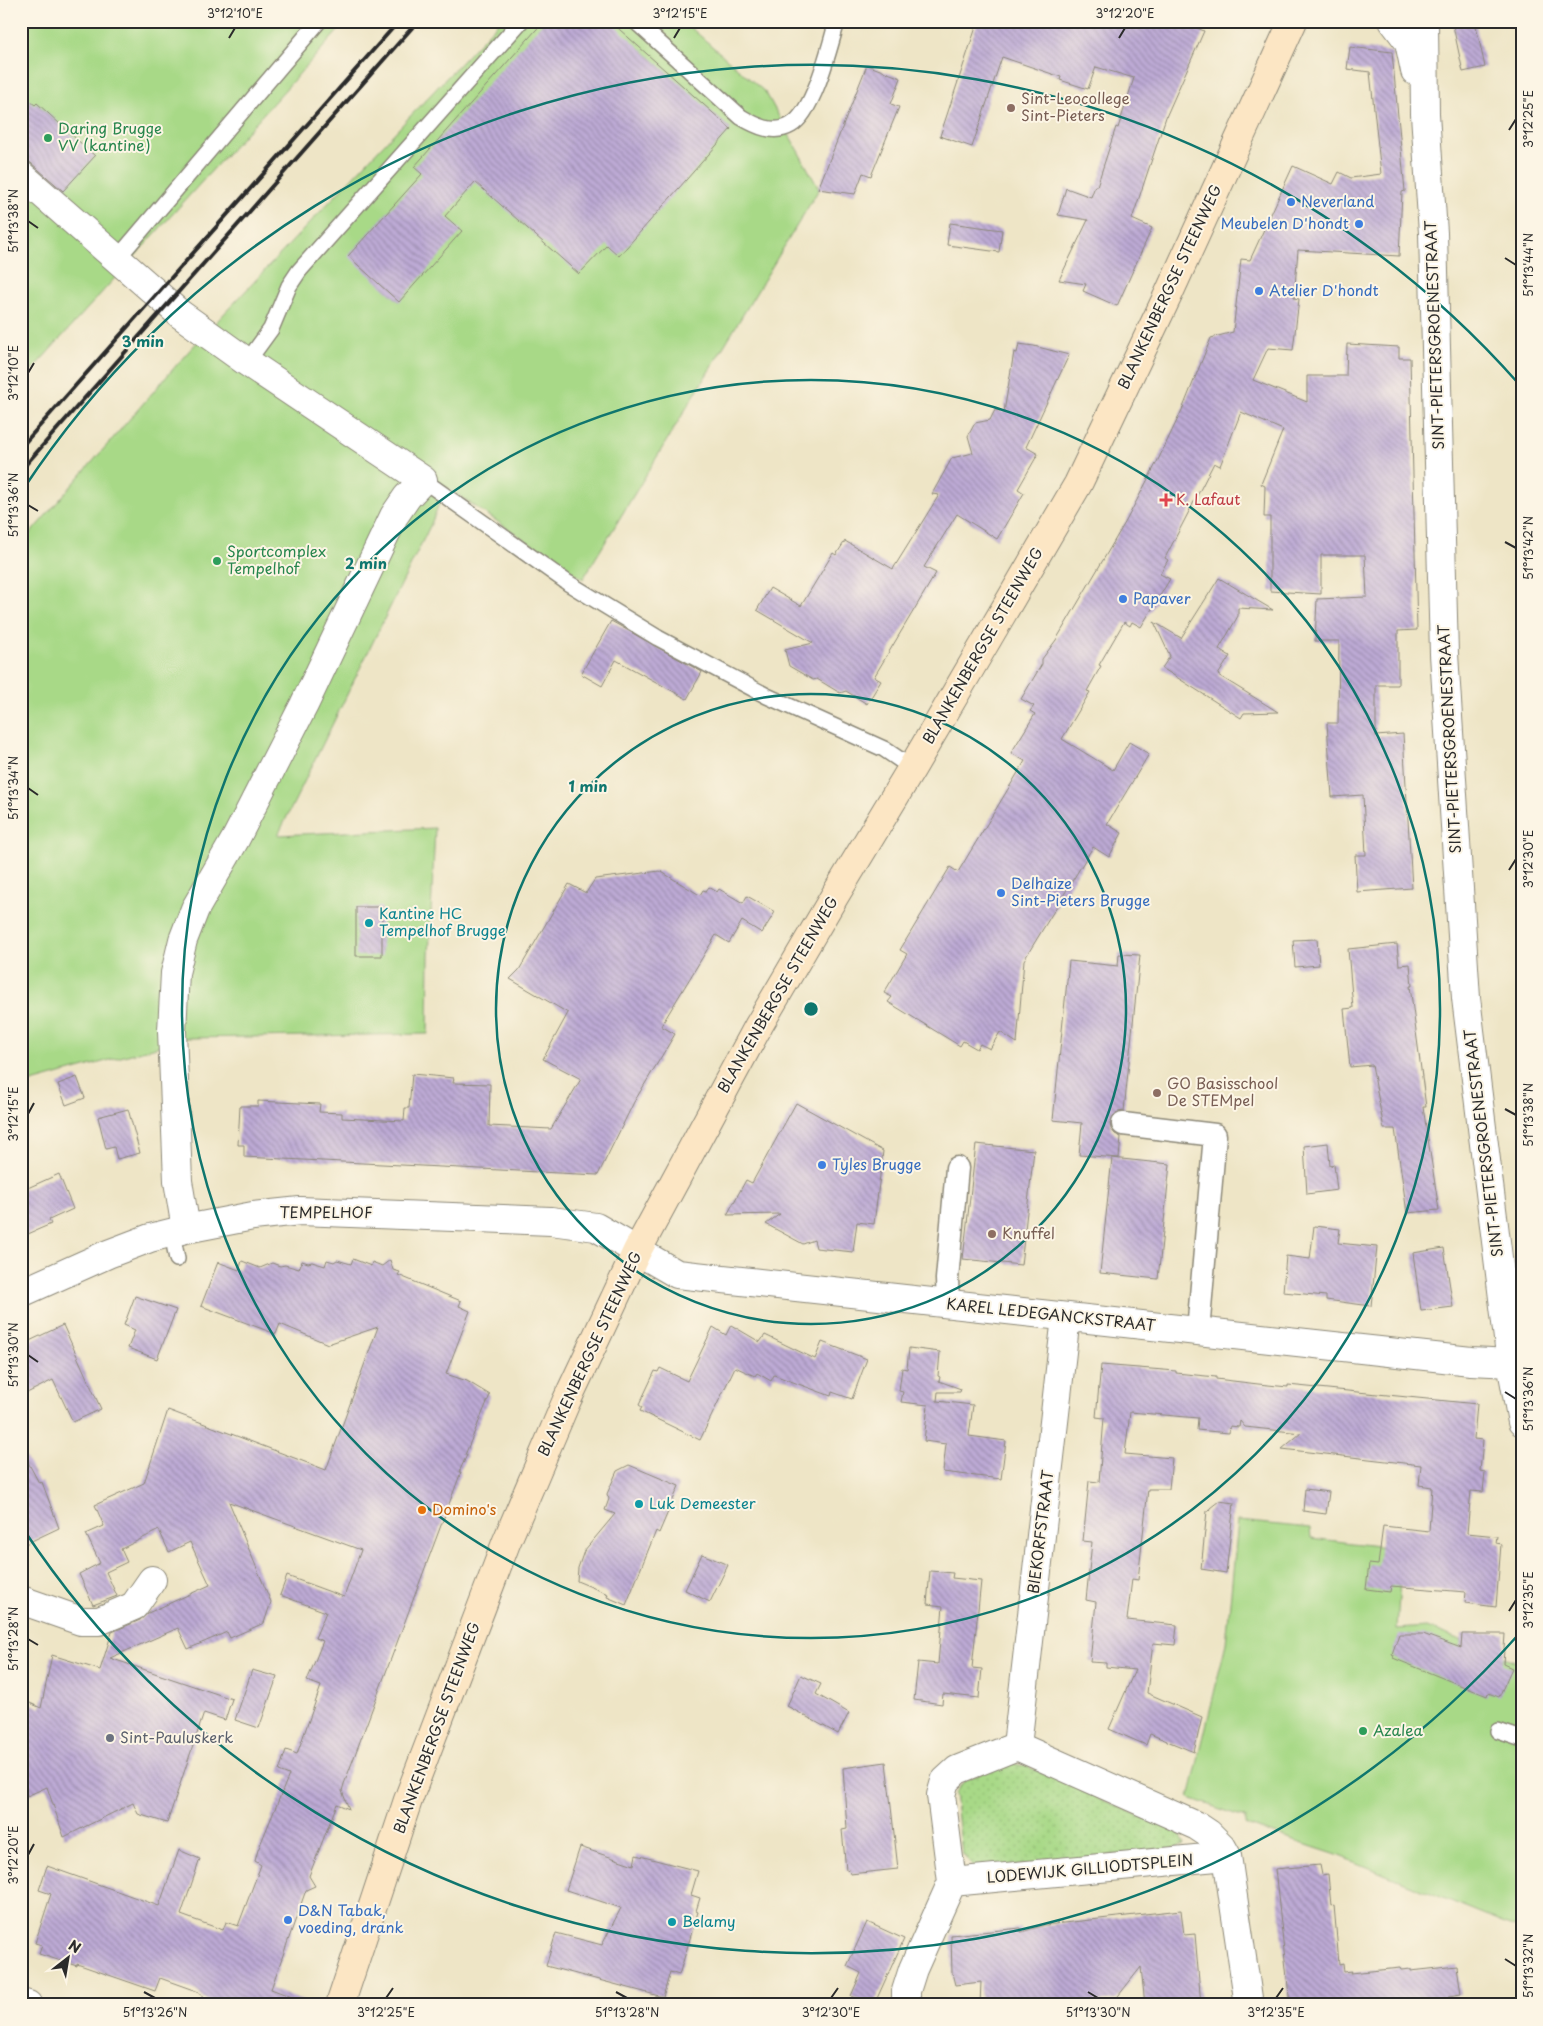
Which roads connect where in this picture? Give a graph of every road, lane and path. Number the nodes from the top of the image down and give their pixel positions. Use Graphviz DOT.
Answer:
graph roads {
  1 [pos="319,21"];
  2 [pos="521,21"];
  3 [pos="635,21"];
  4 [pos="837,21"];
  5 [pos="1293,21"];
  6 [pos="1393,21"];
  7 [pos="1424,21"];
  8 [pos="1425,114"];
  9 [pos="21,175"];
  10 [pos="116,260"];
  11 [pos="247,362"];
  12 [pos="423,480"];
  13 [pos="912,768"];
  14 [pos="1123,1124"];
  15 [pos="957,1168"];
  16 [pos="179,1231"];
  17 [pos="637,1251"];
  18 [pos="177,1259"];
  19 [pos="21,1293"];
  20 [pos="948,1304"];
  21 [pos="1066,1318"];
  22 [pos="1198,1331"];
  23 [pos="1511,1362"];
  24 [pos="1522,1422"];
  25 [pos="152,1580"];
  26 [pos="21,1600"];
  27 [pos="1498,1731"];
  28 [pos="1522,1739"];
  29 [pos="1016,1746"];
  30 [pos="1227,1856"];
  31 [pos="952,1882"];
  32 [pos="21,2003"];
  33 [pos="28,2005"];
  34 [pos="340,2005"];
  35 [pos="906,2005"];
  36 [pos="1249,2005"];
  1 -- 10 [label="lane"];
  2 -- 11 [label="lane"];
  3 -- 4 [label="lane"];
  5 -- 13 [label="main road, BLANKENBERGSE STEENWEG"];
  6 -- 8 [label="street, SINT-PIETERSGROENESTRAAT"];
  7 -- 8 [label="street, SINT-PIETERSGROENESTRAAT"];
  8 -- 23 [label="street, SINT-PIETERSGROENESTRAAT"];
  9 -- 10 [label="street"];
  10 -- 11 [label="street"];
  11 -- 12 [label="street"];
  12 -- 13 [label="lane"];
  12 -- 16 [label="street"];
  13 -- 17 [label="main road, BLANKENBERGSE STEENWEG"];
  14 -- 22 [label="street"];
  15 -- 20 [label="street"];
  16 -- 17 [label="street, TEMPELHOF"];
  16 -- 18 [label="lane"];
  16 -- 19 [label="street, TEMPELHOF"];
  17 -- 20 [label="street, KAREL LEDEGANCKSTRAAT"];
  17 -- 34 [label="main road, BLANKENBERGSE STEENWEG"];
  20 -- 21 [label="street, KAREL LEDEGANCKSTRAAT"];
  21 -- 22 [label="street, KAREL LEDEGANCKSTRAAT"];
  21 -- 29 [label="street, BIEKORFSTRAAT"];
  22 -- 23 [label="street, KAREL LEDEGANCKSTRAAT"];
  23 -- 24 [label="street, SINT-PIETERSGROENESTRAAT"];
  25 -- 26 [label="street"];
  27 -- 28 [label="lane"];
  29 -- 30 [label="street"];
  29 -- 31 [label="street"];
  30 -- 31 [label="street, LODEWIJK GILLIODTSPLEIN"];
  30 -- 36 [label="street"];
  31 -- 35 [label="street"];
  32 -- 33 [label="street"];
}
